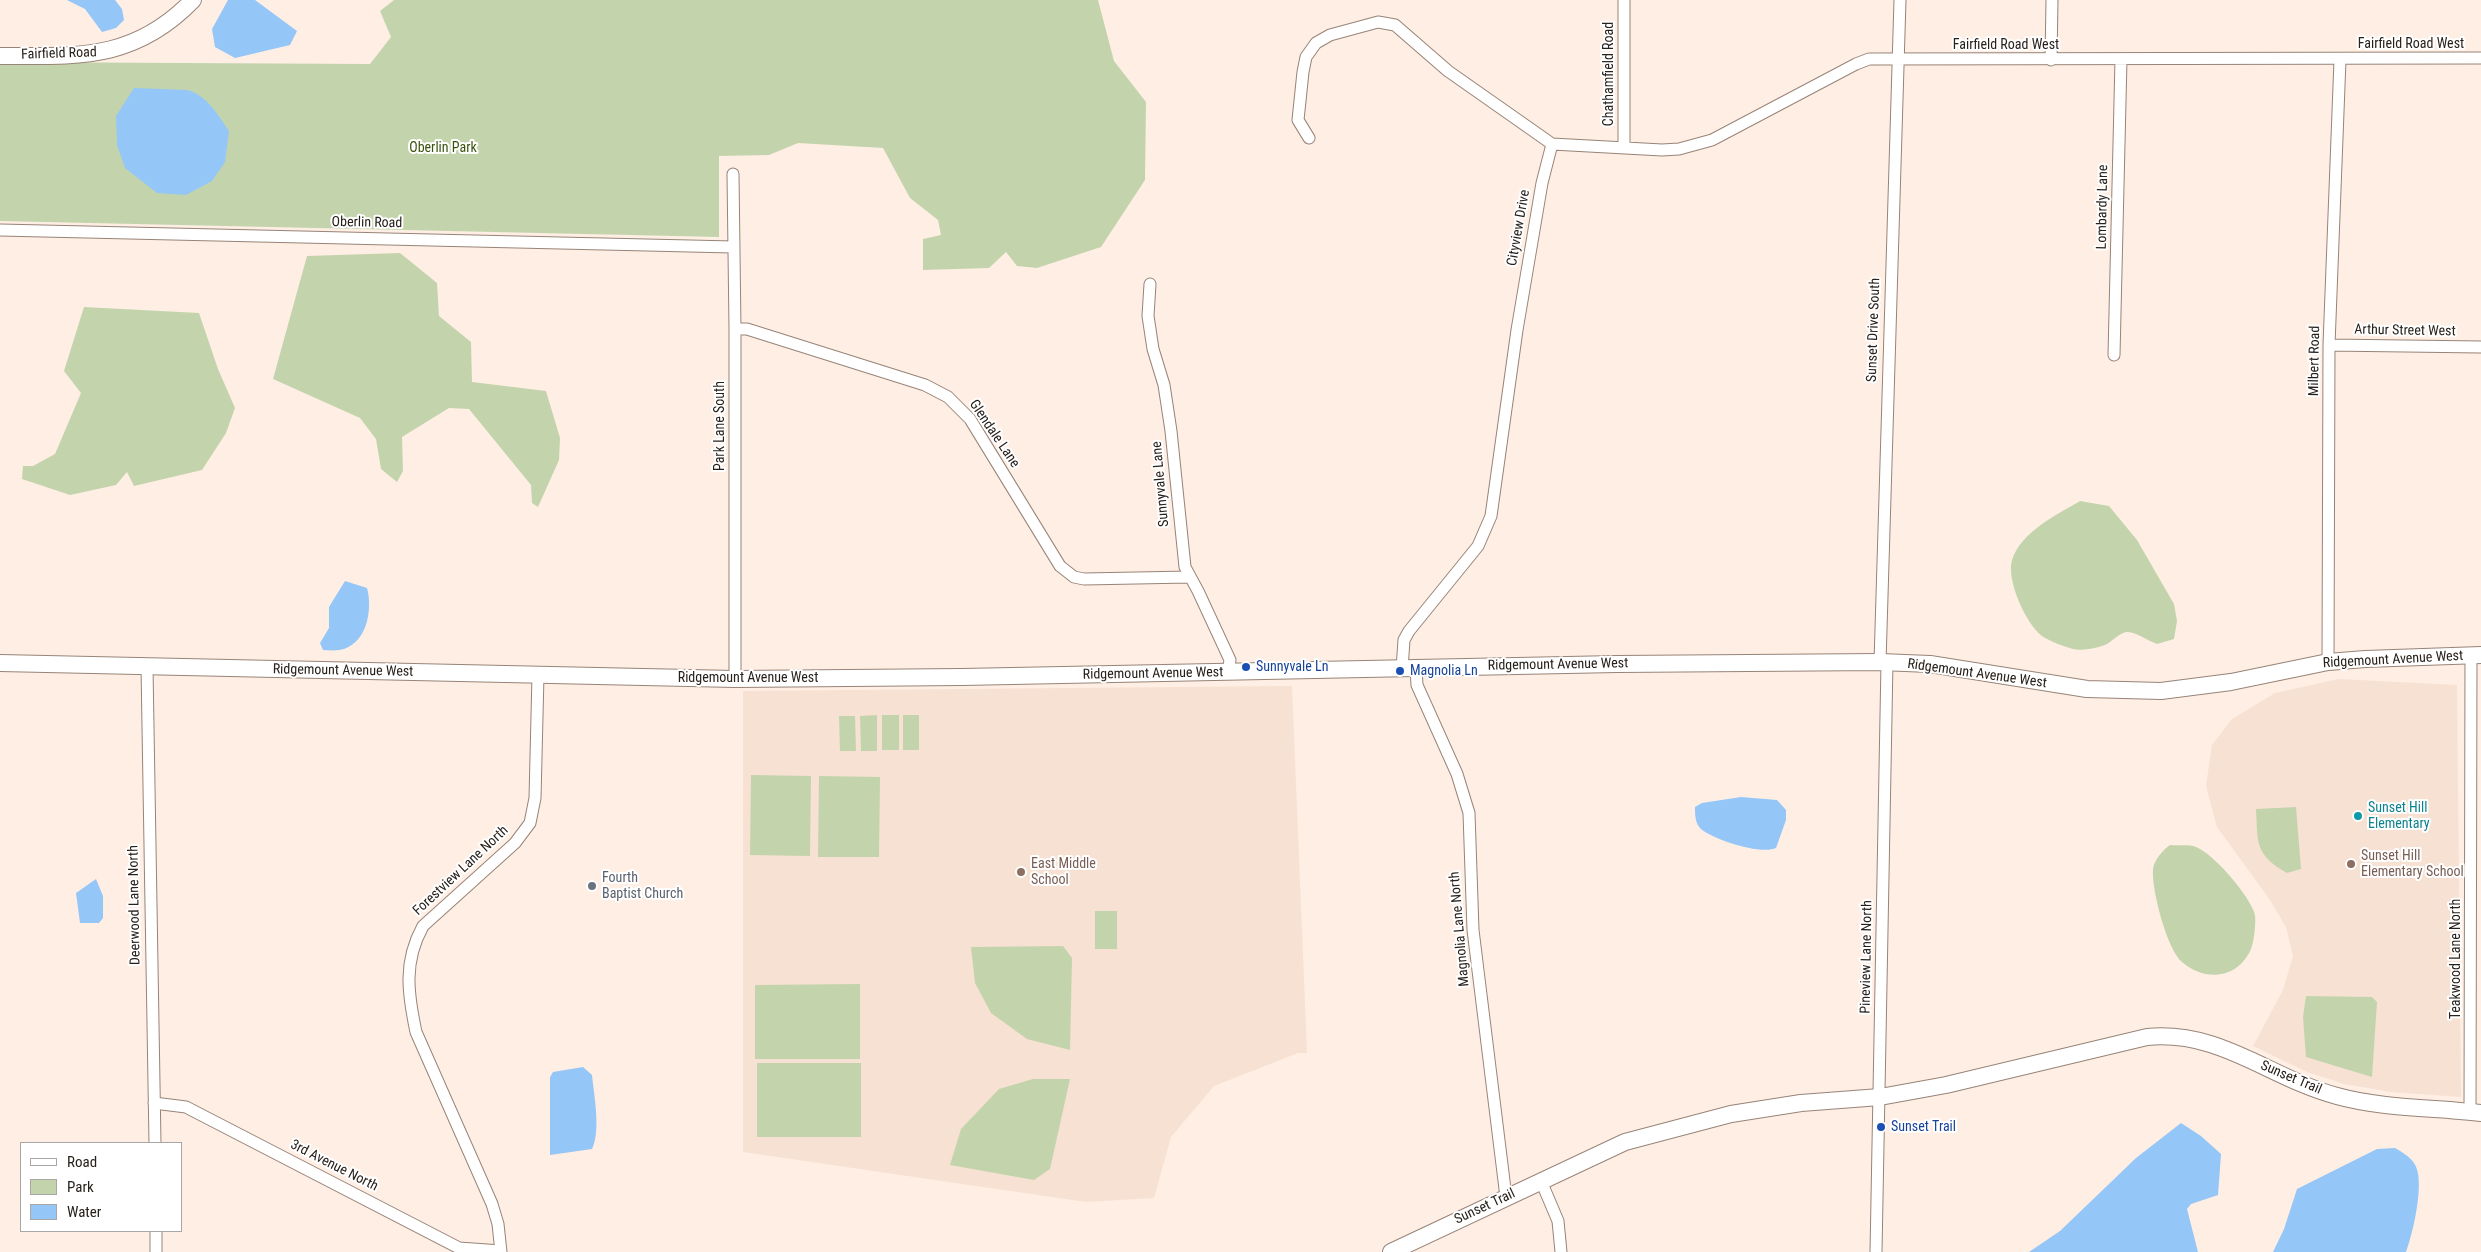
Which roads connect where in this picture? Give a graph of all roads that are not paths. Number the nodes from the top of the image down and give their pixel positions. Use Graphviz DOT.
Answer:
graph roads {
  1 [pos="193,0"];
  2 [pos="1624,0"];
  3 [pos="1900,0"];
  4 [pos="2052,0"];
  5 [pos="0,56"];
  6 [pos="2481,58"];
  7 [pos="1898,60"];
  8 [pos="2051,60"];
  9 [pos="2121,60"];
  10 [pos="2340,60"];
  11 [pos="1309,138"];
  12 [pos="1552,144"];
  13 [pos="1624,148"];
  14 [pos="733,174"];
  15 [pos="0,230"];
  16 [pos="733,247"];
  17 [pos="1150,284"];
  18 [pos="735,329"];
  19 [pos="2329,345"];
  20 [pos="2481,347"];
  21 [pos="2114,355"];
  22 [pos="1190,577"];
  23 [pos="2476,655"];
  24 [pos="1883,662"];
  25 [pos="2328,662"];
  26 [pos="0,664"];
  27 [pos="147,667"];
  28 [pos="1409,668"];
  29 [pos="1228,673"];
  30 [pos="538,675"];
  31 [pos="735,679"];
  32 [pos="1880,1098"];
  33 [pos="154,1104"];
  34 [pos="2476,1113"];
  35 [pos="155,1142"];
  36 [pos="1541,1181"];
  37 [pos="1506,1197"];
  38 [pos="156,1232"];
  39 [pos="156,1252"];
  40 [pos="501,1252"];
  41 [pos="1391,1252"];
  42 [pos="1561,1252"];
  43 [pos="1876,1252"];
  1 -- 5 [label="street, Fairfield Road"];
  2 -- 13 [label="street, Chathamfield Road"];
  3 -- 7 [label="street, Sunset Drive South"];
  4 -- 8 [label="street"];
  6 -- 10 [label="street, Fairfield Road West"];
  7 -- 8 [label="street, Fairfield Road West"];
  7 -- 13 [label="street, Fairfield Road West"];
  7 -- 24 [label="street, Sunset Drive South"];
  8 -- 9 [label="street, Fairfield Road West"];
  9 -- 10 [label="street, Fairfield Road West"];
  9 -- 21 [label="street, Lombardy Lane"];
  10 -- 19 [label="street, Milbert Road"];
  11 -- 12 [label="street"];
  12 -- 13 [label="street, Fairfield Road West"];
  12 -- 28 [label="street, Cityview Drive"];
  14 -- 16 [label="street, Park Lane South"];
  15 -- 16 [label="street, Oberlin Road"];
  16 -- 18 [label="street, Park Lane South"];
  17 -- 22 [label="street, Sunnyvale Lane"];
  18 -- 22 [label="street, Glendale Lane"];
  18 -- 31 [label="street, Park Lane South"];
  19 -- 20 [label="street, Arthur Street West"];
  19 -- 25 [label="street, Milbert Road"];
  22 -- 29 [label="street, Sunnyvale Lane"];
  23 -- 25 [label="street, Ridgemount Avenue West"];
  23 -- 34 [label="street, Teakwood Lane North"];
  24 -- 25 [label="street, Ridgemount Avenue West"];
  24 -- 28 [label="street, Ridgemount Avenue West"];
  24 -- 32 [label="street, Pineview Lane North"];
  26 -- 27 [label="street, Ridgemount Avenue West"];
  27 -- 30 [label="street, Ridgemount Avenue West"];
  27 -- 33 [label="street, Deerwood Lane North"];
  28 -- 29 [label="street, Ridgemount Avenue West"];
  28 -- 37 [label="street, Magnolia Lane North"];
  29 -- 31 [label="street, Ridgemount Avenue West"];
  30 -- 31 [label="street, Ridgemount Avenue West"];
  30 -- 40 [label="street, Forestview Lane North"];
  32 -- 34 [label="street, Sunset Trail"];
  32 -- 36 [label="street, Sunset Trail"];
  32 -- 43 [label="street, Pineview Lane North"];
  33 -- 35 [label="street, Deerwood Lane North"];
  33 -- 40 [label="street, 3rd Avenue North"];
  36 -- 37 [label="street, Sunset Trail"];
  36 -- 42 [label="street"];
  37 -- 41 [label="street, Sunset Trail"];
  38 -- 39 [label="street"];
}
